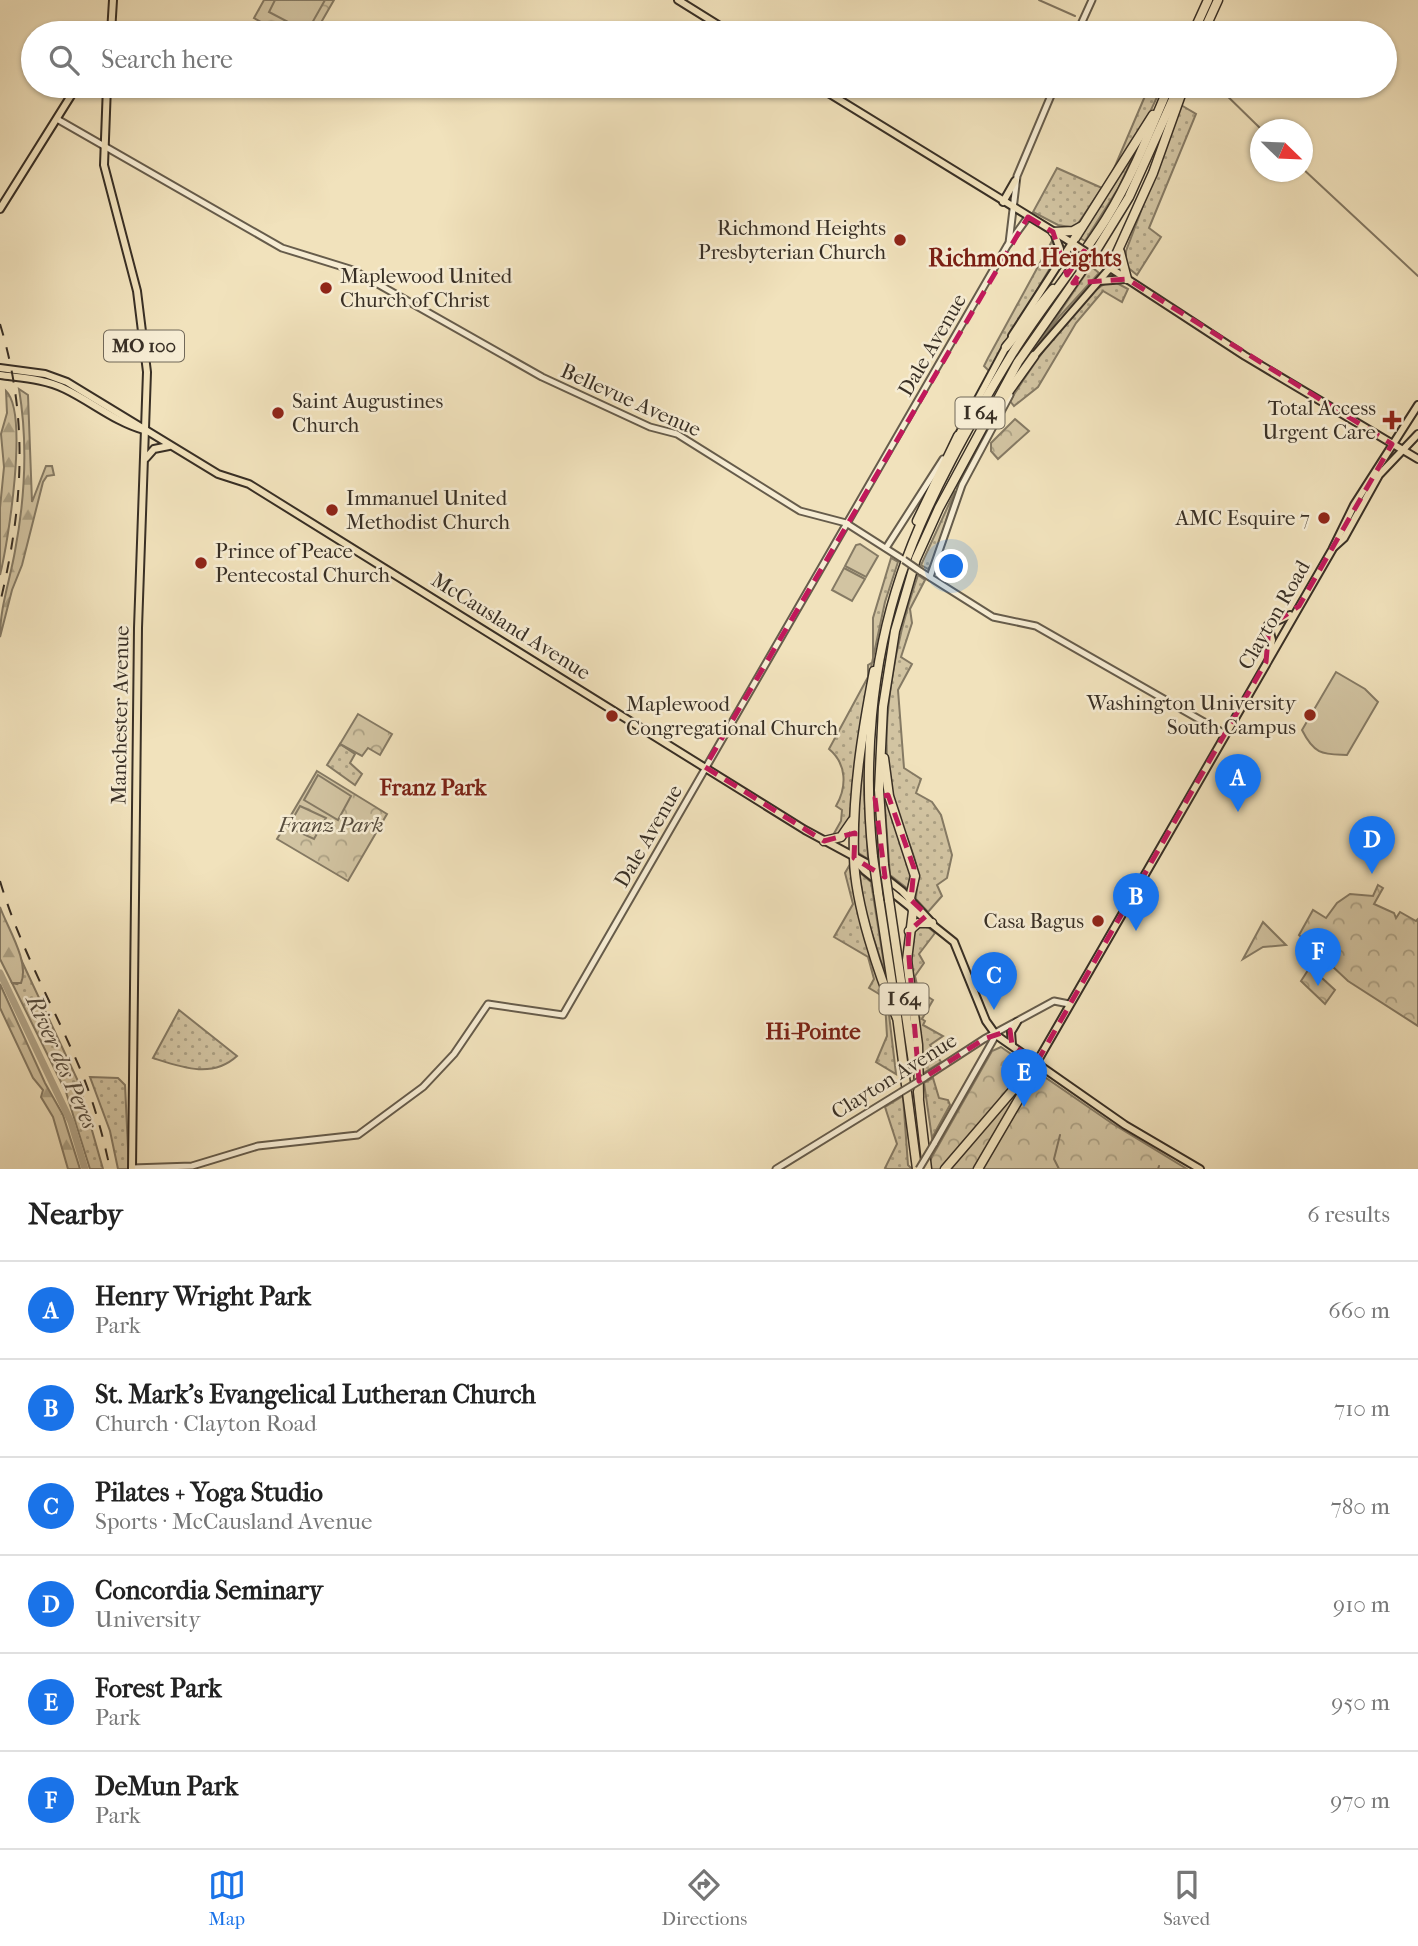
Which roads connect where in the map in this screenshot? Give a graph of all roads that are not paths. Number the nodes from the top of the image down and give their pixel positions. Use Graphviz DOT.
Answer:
graph roads {
  1 [pos="113,0"];
  2 [pos="678,0"];
  3 [pos="1092,0"];
  4 [pos="1208,0"];
  5 [pos="1218,0"];
  6 [pos="112,21"];
  7 [pos="712,21"];
  8 [pos="1082,21"];
  9 [pos="1198,21"];
  10 [pos="1208,21"];
  11 [pos="70,98"];
  12 [pos="106,98"];
  13 [pos="836,98"];
  14 [pos="1050,98"];
  15 [pos="1172,98"];
  16 [pos="1172,98"];
  17 [pos="1173,98"];
  18 [pos="1173,98"];
  19 [pos="57,119"];
  20 [pos="103,148"];
  21 [pos="1016,181"];
  22 [pos="1003,202"];
  23 [pos="1012,207"];
  24 [pos="0,209"];
  25 [pos="1028,217"];
  26 [pos="1084,224"];
  27 [pos="1053,232"];
  28 [pos="1074,244"];
  29 [pos="1007,246"];
  30 [pos="1119,251"];
  31 [pos="1060,260"];
  32 [pos="1110,268"];
  33 [pos="1127,279"];
  34 [pos="1063,281"];
  35 [pos="1097,282"];
  36 [pos="1006,346"];
  37 [pos="1034,356"];
  38 [pos="0,368"];
  39 [pos="0,375"];
  40 [pos="1418,405"];
  41 [pos="146,431"];
  42 [pos="979,433"];
  43 [pos="1418,434"];
  44 [pos="958,436"];
  45 [pos="1392,444"];
  46 [pos="171,446"];
  47 [pos="1402,450"];
  48 [pos="1418,459"];
  49 [pos="145,460"];
  50 [pos="846,523"];
  51 [pos="886,548"];
  52 [pos="1332,550"];
  53 [pos="909,552"];
  54 [pos="930,577"];
  55 [pos="1299,606"];
  56 [pos="886,631"];
  57 [pos="1266,662"];
  58 [pos="881,729"];
  59 [pos="1225,734"];
  60 [pos="705,767"];
  61 [pos="855,811"];
  62 [pos="824,841"];
  63 [pos="854,858"];
  64 [pos="906,900"];
  65 [pos="913,911"];
  66 [pos="932,923"];
  67 [pos="909,931"];
  68 [pos="1069,1004"];
  69 [pos="897,1018"];
  70 [pos="1017,1022"];
  71 [pos="996,1035"];
  72 [pos="1012,1045"];
  73 [pos="969,1049"];
  74 [pos="983,1057"];
  75 [pos="1037,1062"];
  76 [pos="919,1097"];
  77 [pos="132,1168"];
  78 [pos="776,1169"];
  79 [pos="918,1169"];
  80 [pos="927,1169"];
  81 [pos="945,1169"];
  82 [pos="978,1169"];
  83 [pos="1200,1169"];
  1 -- 6 [label="main road"];
  2 -- 7 [label="main road"];
  3 -- 8 [label="street"];
  4 -- 9 [label="highway"];
  5 -- 10 [label="highway"];
  11 -- 19 [label="main road"];
  12 -- 20 [label="main road, MO 100"];
  13 -- 22 [label="main road"];
  14 -- 21 [label="street, Dale Avenue"];
  15 -- 26 [label="highway"];
  16 -- 34 [label="highway, I 64"];
  17 -- 30 [label="highway"];
  18 -- 42 [label="highway, I 64"];
  19 -- 20 [label="street, Bellevue Avenue"];
  19 -- 24 [label="main road"];
  20 -- 41 [label="main road, Manchester Avenue / MO 100"];
  20 -- 50 [label="street, Bellevue Avenue"];
  21 -- 22 [label="main road"];
  21 -- 23 [label="street, Dale Avenue"];
  22 -- 23 [label="main road"];
  23 -- 25 [label="main road"];
  23 -- 29 [label="street, Dale Avenue"];
  25 -- 27 [label="main road"];
  25 -- 29 [label="street, Dale Avenue"];
  26 -- 27 [label="highway"];
  26 -- 28 [label="highway"];
  27 -- 28 [label="main road"];
  27 -- 31 [label="main road"];
  28 -- 31 [label="main road"];
  28 -- 32 [label="main road, bridge"];
  29 -- 50 [label="street, Dale Avenue"];
  30 -- 32 [label="highway"];
  30 -- 33 [label="highway"];
  31 -- 36 [label="main road"];
  32 -- 33 [label="main road"];
  32 -- 35 [label="main road"];
  33 -- 35 [label="main road"];
  33 -- 45 [label="main road"];
  34 -- 36 [label="highway"];
  34 -- 53 [label="highway, I 64"];
  35 -- 37 [label="main road"];
  36 -- 44 [label="main road"];
  37 -- 42 [label="highway"];
  37 -- 54 [label="street"];
  38 -- 41 [label="main road, McCausland Avenue"];
  39 -- 41 [label="main road, McCausland Avenue"];
  40 -- 45 [label="main road, Clayton Road"];
  41 -- 46 [label="main road, McCausland Avenue"];
  41 -- 49 [label="main road, Manchester Avenue / MO 100"];
  42 -- 58 [label="highway, I 64"];
  43 -- 47 [label="main road, Clayton Road"];
  44 -- 51 [label="street"];
  44 -- 53 [label="highway"];
  45 -- 47 [label="main road"];
  45 -- 52 [label="main road, Clayton Road"];
  46 -- 49 [label="main road"];
  46 -- 60 [label="main road, McCausland Avenue"];
  47 -- 48 [label="main road"];
  47 -- 52 [label="main road, Clayton Road"];
  49 -- 77 [label="main road, Manchester Avenue / MO 100"];
  50 -- 51 [label="street, Bellevue Avenue"];
  50 -- 60 [label="street, Dale Avenue"];
  51 -- 54 [label="street, Bellevue Avenue, bridge"];
  52 -- 55 [label="main road, Clayton Road"];
  53 -- 56 [label="highway, I 64"];
  54 -- 59 [label="street, Bellevue Avenue"];
  55 -- 57 [label="main road, Clayton Road"];
  55 -- 57 [label="main road"];
  56 -- 61 [label="highway"];
  56 -- 69 [label="highway, I 64, bridge"];
  57 -- 59 [label="main road, Clayton Road"];
  58 -- 64 [label="highway"];
  58 -- 76 [label="highway, I 64, bridge"];
  59 -- 68 [label="main road, Clayton Road"];
  60 -- 62 [label="main road, McCausland Avenue"];
  60 -- 77 [label="street, Dale Avenue"];
  61 -- 62 [label="highway"];
  61 -- 63 [label="highway"];
  62 -- 63 [label="main road, McCausland Avenue"];
  63 -- 64 [label="main road, McCausland Avenue"];
  63 -- 69 [label="highway"];
  64 -- 65 [label="highway"];
  64 -- 66 [label="main road, McCausland Avenue"];
  65 -- 66 [label="main road, McCausland Avenue"];
  65 -- 67 [label="highway"];
  66 -- 67 [label="highway"];
  66 -- 71 [label="main road, McCausland Avenue"];
  67 -- 76 [label="highway"];
  68 -- 70 [label="street, Clayton Avenue"];
  68 -- 75 [label="main road, Clayton Road"];
  69 -- 79 [label="highway, I 64"];
  70 -- 71 [label="street, Clayton Avenue"];
  70 -- 72 [label="main road"];
  71 -- 72 [label="main road"];
  71 -- 73 [label="street, Clayton Avenue"];
  71 -- 74 [label="street"];
  72 -- 75 [label="main road"];
  73 -- 74 [label="street"];
  73 -- 78 [label="street, Clayton Avenue, bridge"];
  74 -- 79 [label="street, bridge"];
  75 -- 81 [label="highway"];
  75 -- 82 [label="highway"];
  75 -- 83 [label="main road"];
  76 -- 80 [label="highway, I 64"];
}
